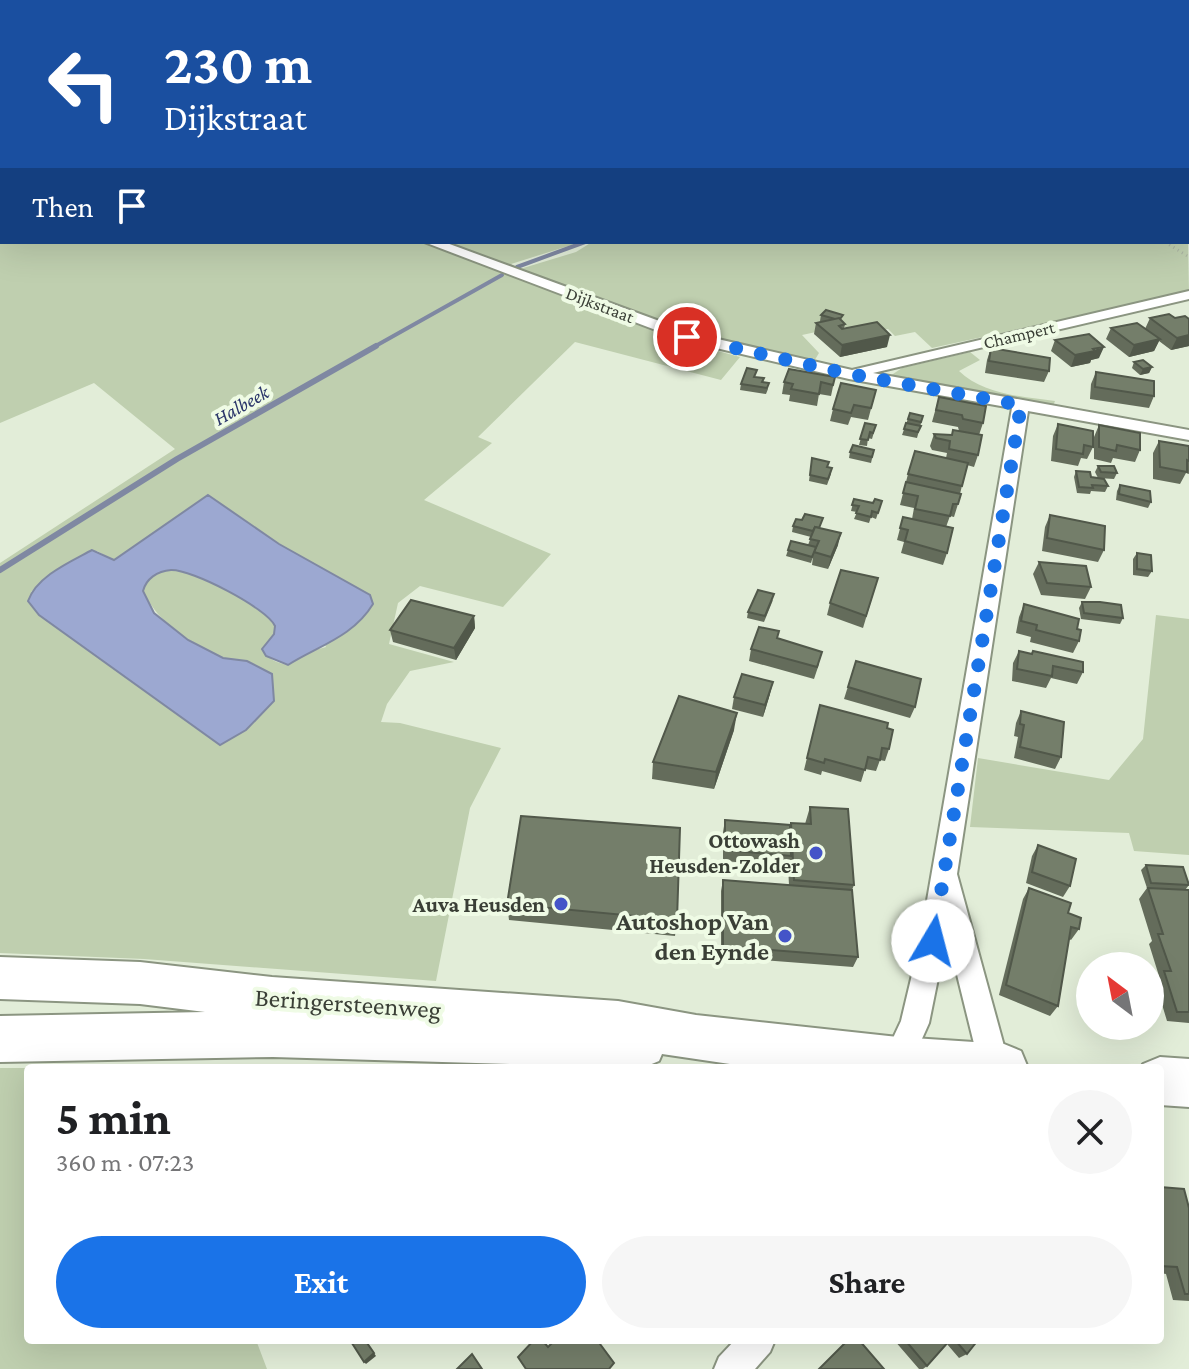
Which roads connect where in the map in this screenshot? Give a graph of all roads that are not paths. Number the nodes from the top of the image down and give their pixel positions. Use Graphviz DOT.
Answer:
graph roads {
  1 [pos="437,244"];
  2 [pos="1189,295"];
  3 [pos="849,374"];
  4 [pos="1021,405"];
  5 [pos="1189,435"];
  6 [pos="944,867"];
  7 [pos="0,978"];
  8 [pos="696,1038"];
  9 [pos="0,1039"];
  10 [pos="896,1064"];
  11 [pos="994,1064"];
  12 [pos="1164,1081"];
  13 [pos="1189,1083"];
  1 -- 3 [label="street, Dijkstraat"];
  2 -- 3 [label="street, Champert"];
  3 -- 4 [label="street, Dijkstraat"];
  4 -- 5 [label="street, Dijkstraat"];
  4 -- 6 [label="street"];
  6 -- 10 [label="street"];
  6 -- 11 [label="street"];
  7 -- 8 [label="main road, Beringersteenweg"];
  8 -- 9 [label="main road, Beringersteenweg"];
  8 -- 10 [label="main road, Beringersteenweg"];
  12 -- 13 [label="main road"];
}
